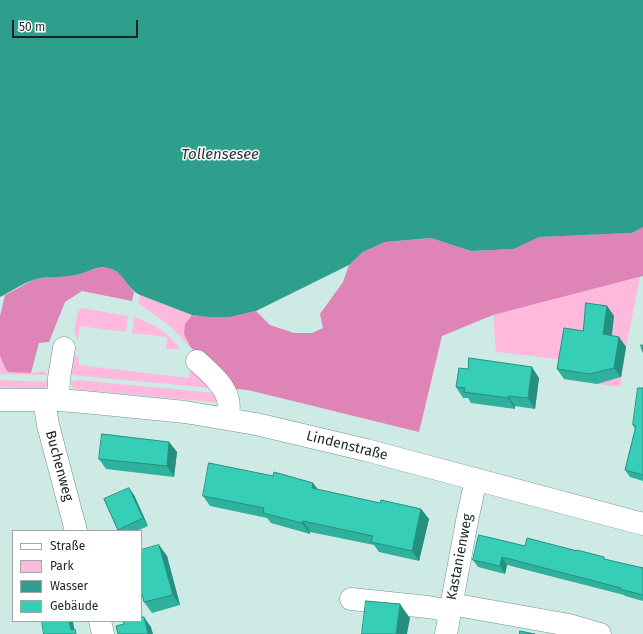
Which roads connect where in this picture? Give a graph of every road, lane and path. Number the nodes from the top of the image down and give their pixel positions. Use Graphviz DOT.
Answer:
graph roads {
  1 [pos="64,348"];
  2 [pos="197,361"];
  3 [pos="0,400"];
  4 [pos="51,400"];
  5 [pos="228,418"];
  6 [pos="476,479"];
  7 [pos="643,524"];
  8 [pos="76,530"];
  9 [pos="351,599"];
  10 [pos="451,607"];
  11 [pos="100,622"];
  12 [pos="103,634"];
  13 [pos="446,634"];
  14 [pos="600,634"];
  1 -- 4 [label="street, Buchenweg"];
  2 -- 5 [label="street"];
  3 -- 4 [label="street, Lindenstraße"];
  4 -- 5 [label="street, Lindenstraße"];
  4 -- 8 [label="street, Buchenweg"];
  5 -- 6 [label="street, Lindenstraße"];
  6 -- 7 [label="street, Lindenstraße"];
  6 -- 10 [label="street, Kastanienweg"];
  9 -- 10 [label="street"];
  10 -- 13 [label="street, Kastanienweg"];
  10 -- 14 [label="street"];
  11 -- 12 [label="street"];
}
